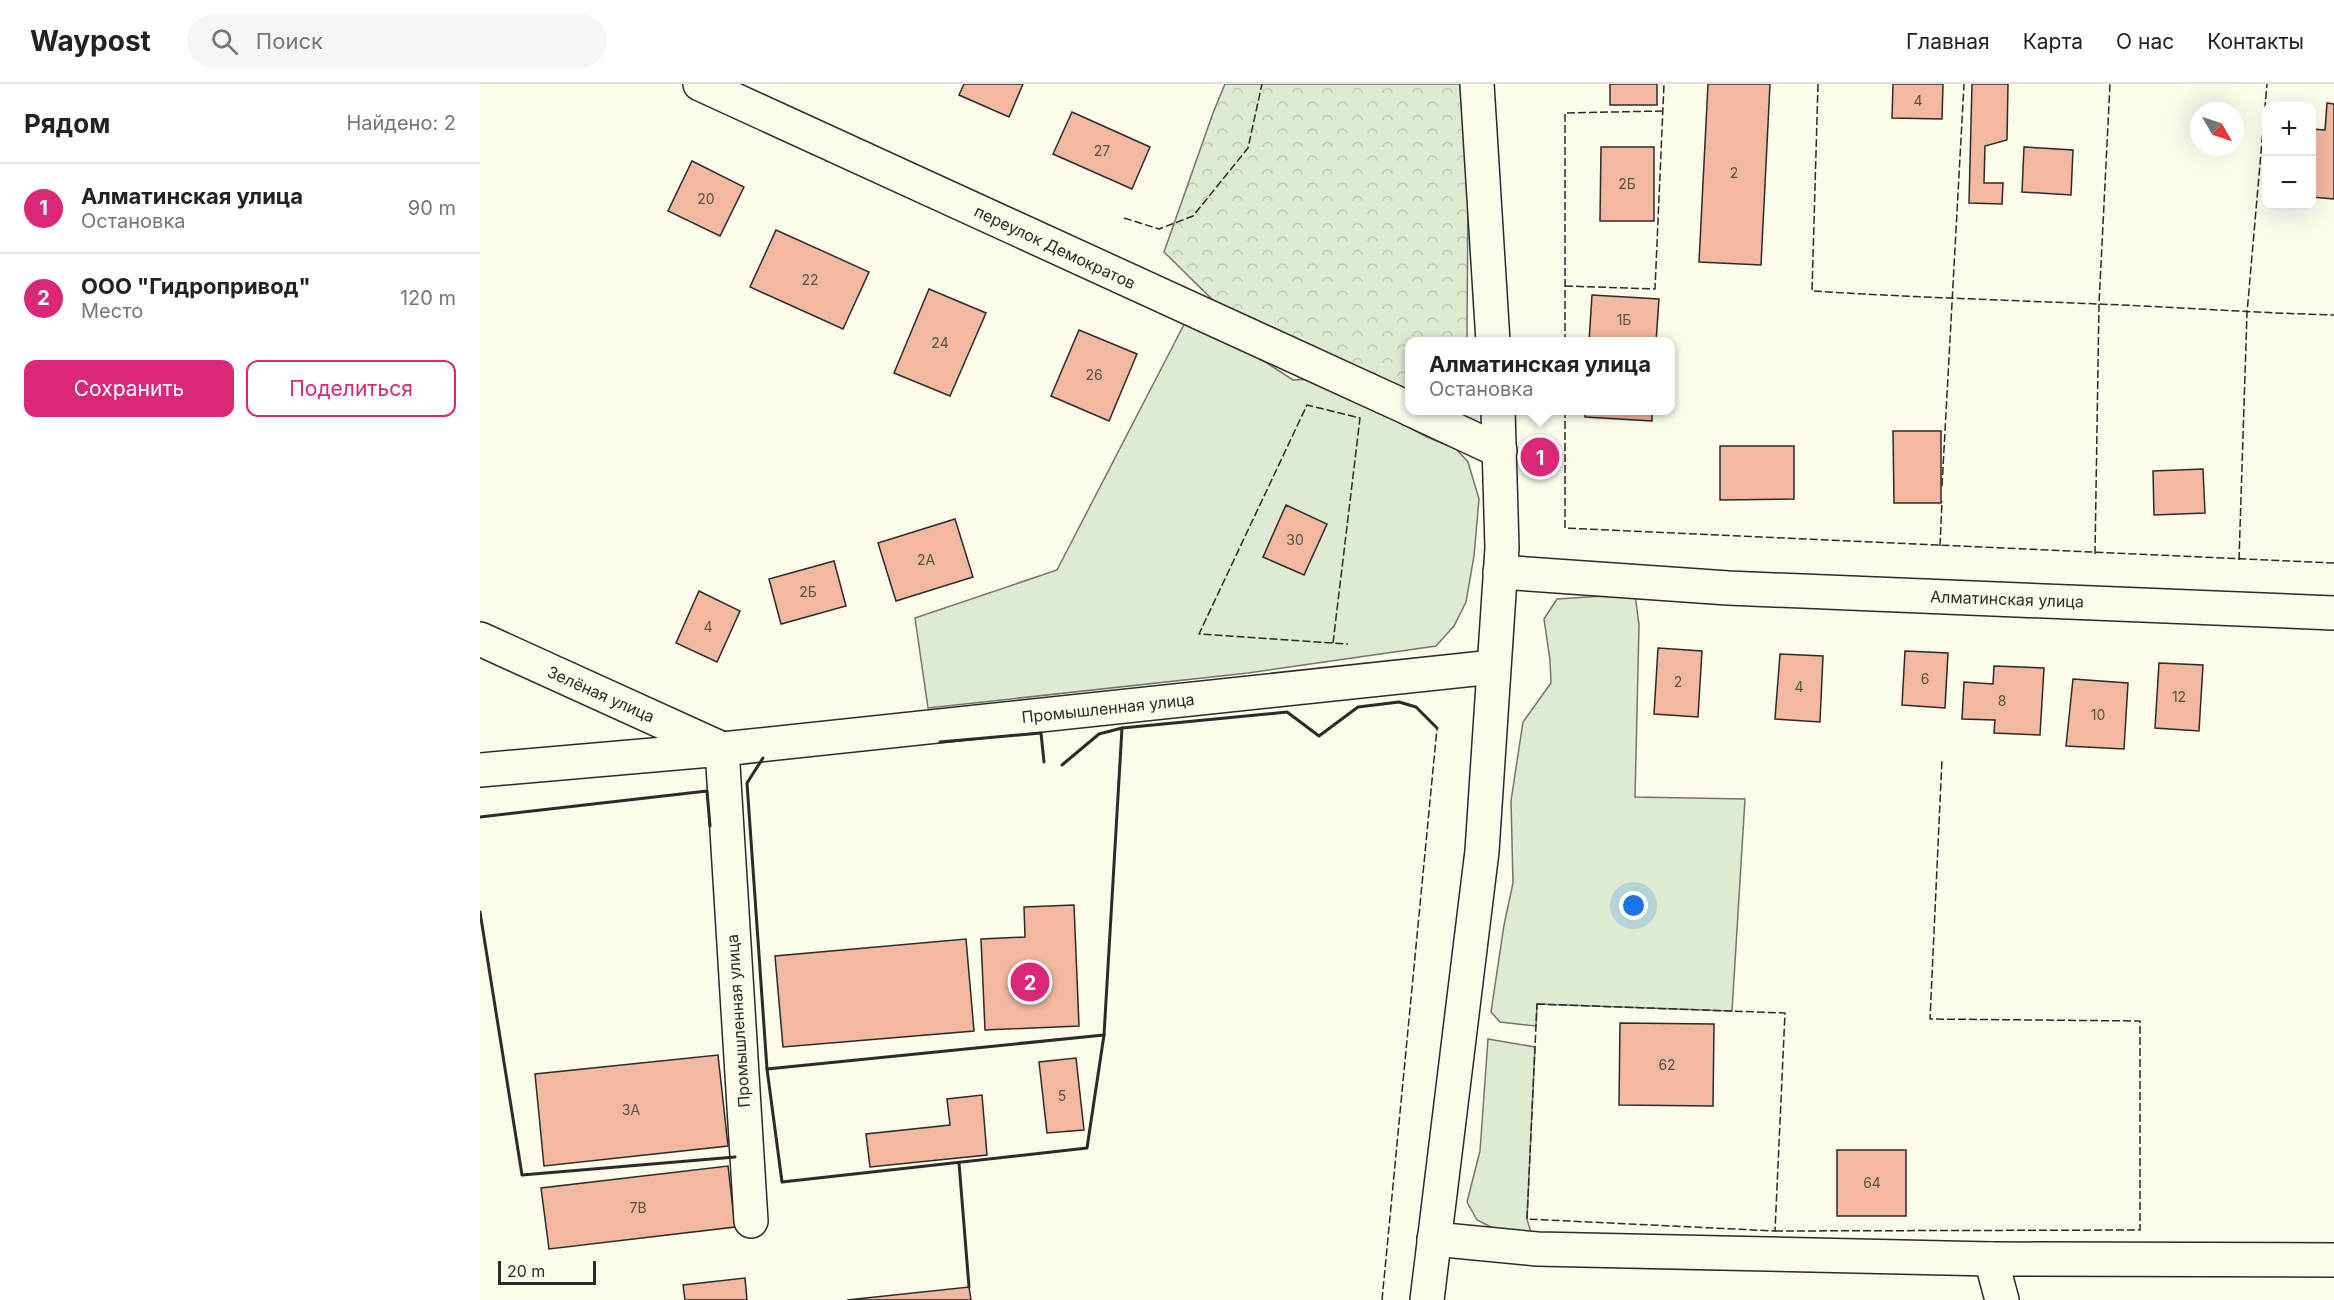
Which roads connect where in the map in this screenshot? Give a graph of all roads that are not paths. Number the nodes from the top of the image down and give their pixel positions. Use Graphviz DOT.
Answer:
graph roads {
  1 [pos="700,84"];
  2 [pos="1477,84"];
  3 [pos="1494,337"];
  4 [pos="1405,407"];
  5 [pos="1422,415"];
  6 [pos="1498,415"];
  7 [pos="1500,451"];
  8 [pos="1500,573"];
  9 [pos="2334,613"];
  10 [pos="480,639"];
  11 [pos="1493,667"];
  12 [pos="722,748"];
  13 [pos="480,770"];
  14 [pos="751,1221"];
  15 [pos="1434,1239"];
  16 [pos="1990,1259"];
  17 [pos="2334,1260"];
  18 [pos="1426,1300"];
  19 [pos="2002,1300"];
  1 -- 4 [label="street, переулок Демократов"];
  2 -- 3 [label="street"];
  5 -- 7 [label="street, переулок Демократов"];
  6 -- 7 [label="street"];
  7 -- 8 [label="street"];
  8 -- 9 [label="street, Алматинская улица"];
  8 -- 11 [label="street"];
  10 -- 12 [label="street, Зелёная улица"];
  11 -- 12 [label="street, Промышленная улица"];
  11 -- 15 [label="street"];
  12 -- 13 [label="street, Промышленная улица"];
  12 -- 14 [label="street, Промышленная улица"];
  15 -- 16 [label="street"];
  15 -- 18 [label="street"];
  16 -- 17 [label="street"];
  16 -- 19 [label="street"];
}
